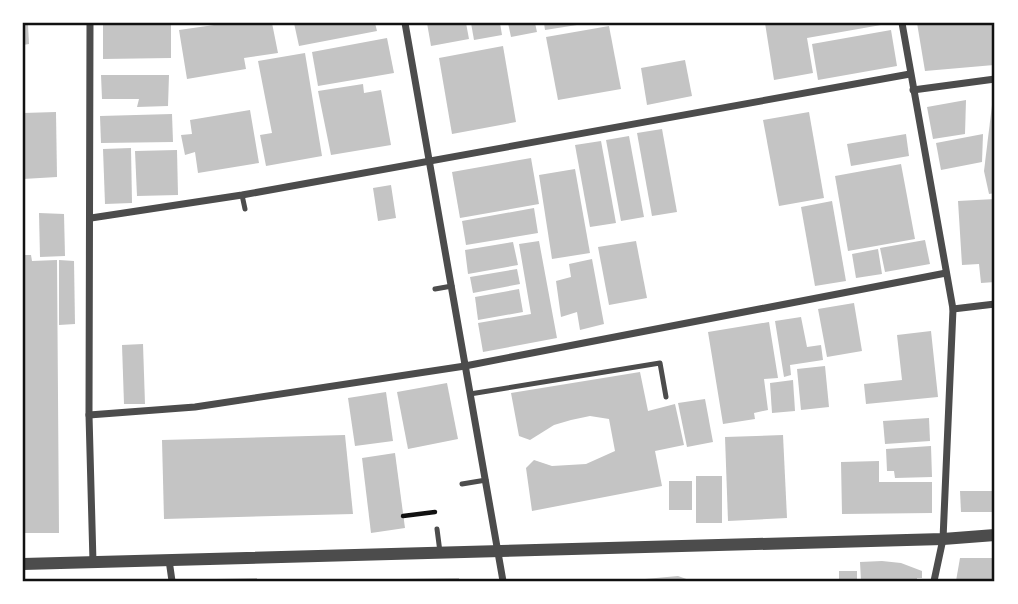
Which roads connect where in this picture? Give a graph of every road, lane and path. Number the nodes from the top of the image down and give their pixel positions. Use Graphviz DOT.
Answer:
graph roads {
  1 [pos="90,23"];
  2 [pos="405,23"];
  3 [pos="902,23"];
  4 [pos="910,74"];
  5 [pos="995,79"];
  6 [pos="913,90"];
  7 [pos="429,160"];
  8 [pos="242,195"];
  9 [pos="245,209"];
  10 [pos="91,218"];
  11 [pos="946,273"];
  12 [pos="452,286"];
  13 [pos="435,289"];
  14 [pos="995,304"];
  15 [pos="953,309"];
  16 [pos="466,366"];
  17 [pos="471,394"];
  18 [pos="666,397"];
  19 [pos="89,415"];
  20 [pos="486,480"];
  21 [pos="462,484"];
  22 [pos="435,512"];
  23 [pos="403,516"];
  24 [pos="437,529"];
  25 [pos="995,535"];
  26 [pos="943,539"];
  27 [pos="498,551"];
  28 [pos="440,552"];
  29 [pos="169,560"];
  30 [pos="93,562"];
  31 [pos="23,564"];
  32 [pos="172,581"];
  33 [pos="503,581"];
  34 [pos="934,581"];
  1 -- 10 [label="street"];
  2 -- 7 [label="street"];
  3 -- 4 [label="street"];
  4 -- 6 [label="street"];
  4 -- 7 [label="street"];
  5 -- 6 [label="street"];
  6 -- 11 [label="street"];
  7 -- 8 [label="street"];
  7 -- 12 [label="street"];
  8 -- 9 [label="lane"];
  8 -- 10 [label="street"];
  10 -- 19 [label="street"];
  11 -- 15 [label="street"];
  11 -- 16 [label="street"];
  12 -- 13 [label="lane"];
  12 -- 16 [label="street"];
  14 -- 15 [label="street"];
  15 -- 26 [label="street"];
  16 -- 17 [label="street"];
  16 -- 19 [label="street"];
  17 -- 18 [label="lane"];
  17 -- 20 [label="street"];
  19 -- 30 [label="street"];
  20 -- 21 [label="lane"];
  20 -- 27 [label="street"];
  22 -- 23 [label="path"];
  24 -- 28 [label="lane"];
  25 -- 26 [label="street"];
  26 -- 27 [label="street"];
  26 -- 34 [label="street"];
  27 -- 28 [label="street"];
  27 -- 33 [label="street"];
  28 -- 29 [label="street"];
  29 -- 30 [label="street"];
  29 -- 32 [label="street"];
  30 -- 31 [label="street"];
}
